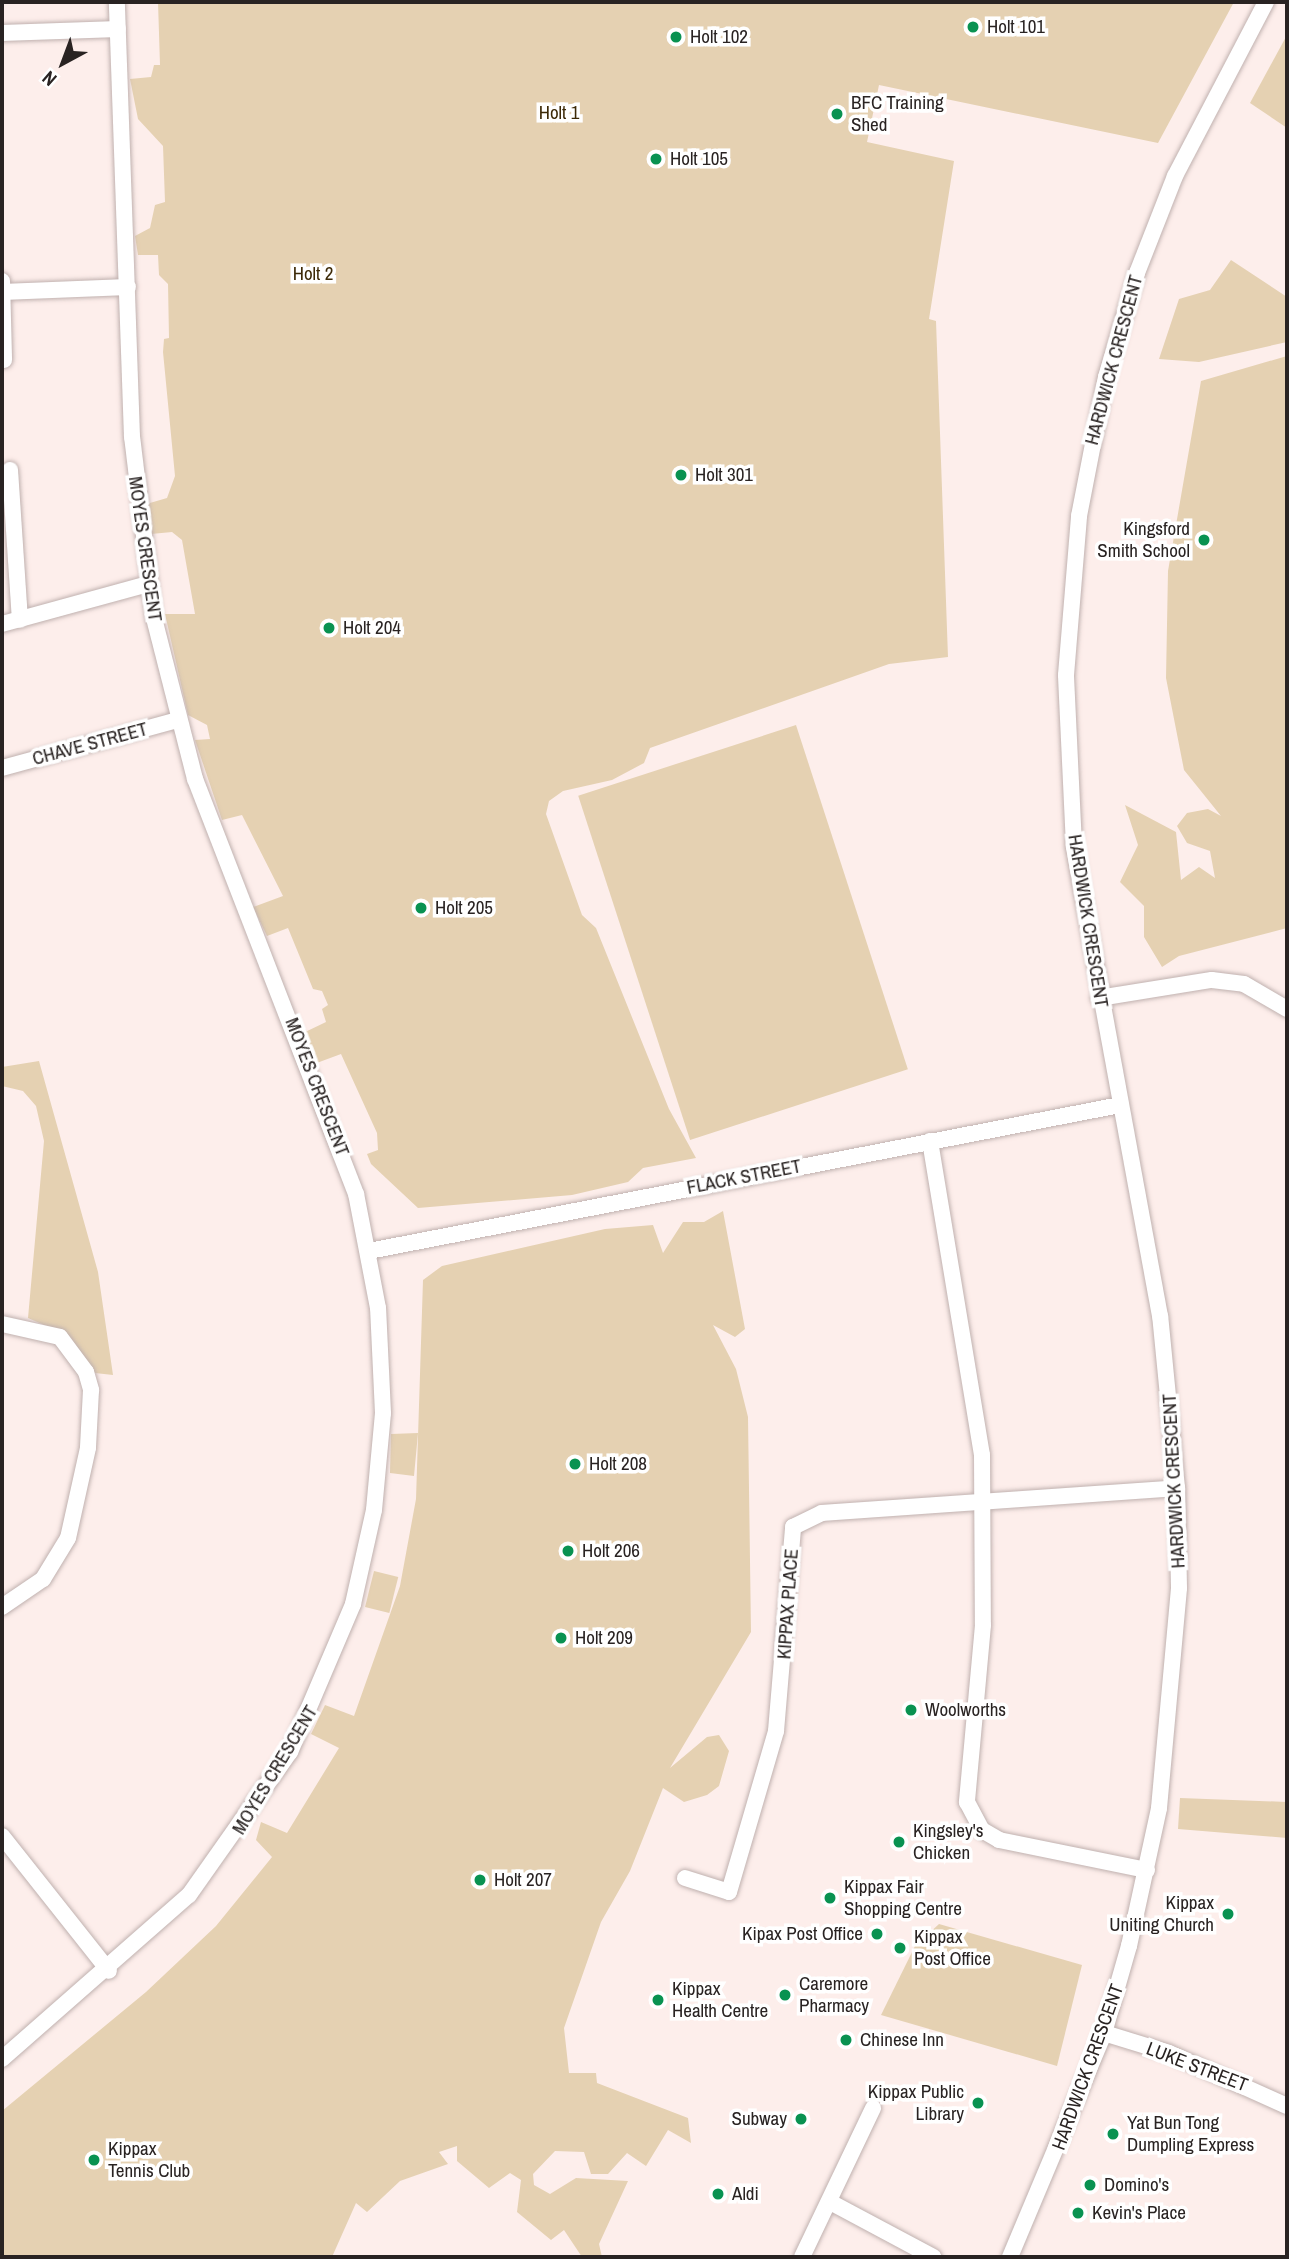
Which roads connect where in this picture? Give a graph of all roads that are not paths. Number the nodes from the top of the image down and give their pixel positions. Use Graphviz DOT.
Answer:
graph roads {
  1 [pos="117,2"];
  2 [pos="1266,2"];
  3 [pos="118,29"];
  4 [pos="2,33"];
  5 [pos="2,281"];
  6 [pos="128,287"];
  7 [pos="2,292"];
  8 [pos="4,360"];
  9 [pos="10,470"];
  10 [pos="148,584"];
  11 [pos="20,620"];
  12 [pos="2,624"];
  13 [pos="178,720"];
  14 [pos="2,768"];
  15 [pos="1099,998"];
  16 [pos="1287,1009"];
  17 [pos="1120,1105"];
  18 [pos="930,1141"];
  19 [pos="369,1251"];
  20 [pos="2,1324"];
  21 [pos="1177,1488"];
  22 [pos="984,1499"];
  23 [pos="2,1607"];
  24 [pos="2,1836"];
  25 [pos="1147,1870"];
  26 [pos="685,1878"];
  27 [pos="109,1971"];
  28 [pos="1104,2033"];
  29 [pos="2,2059"];
  30 [pos="1287,2106"];
  31 [pos="873,2108"];
  32 [pos="832,2203"];
  33 [pos="802,2257"];
  34 [pos="933,2257"];
  35 [pos="1010,2257"];
  1 -- 3 [label="street, MOYES CRESCENT"];
  2 -- 15 [label="street, HARDWICK CRESCENT"];
  3 -- 4 [label="street"];
  3 -- 6 [label="street, MOYES CRESCENT"];
  5 -- 7 [label="street"];
  6 -- 7 [label="street"];
  6 -- 10 [label="street, MOYES CRESCENT"];
  7 -- 8 [label="street"];
  9 -- 11 [label="street"];
  10 -- 11 [label="street"];
  10 -- 13 [label="street, MOYES CRESCENT"];
  11 -- 12 [label="street"];
  13 -- 14 [label="street, CHAVE STREET"];
  13 -- 19 [label="street, MOYES CRESCENT"];
  15 -- 16 [label="street"];
  15 -- 17 [label="street, HARDWICK CRESCENT"];
  17 -- 18 [label="street, FLACK STREET"];
  17 -- 21 [label="street, HARDWICK CRESCENT"];
  18 -- 19 [label="street, FLACK STREET"];
  18 -- 22 [label="street"];
  19 -- 27 [label="street, MOYES CRESCENT"];
  20 -- 23 [label="street"];
  21 -- 22 [label="street, KIPPAX PLACE"];
  21 -- 25 [label="street, HARDWICK CRESCENT"];
  22 -- 25 [label="street"];
  22 -- 26 [label="street, KIPPAX PLACE"];
  24 -- 27 [label="street"];
  25 -- 28 [label="street, HARDWICK CRESCENT"];
  27 -- 29 [label="street, MOYES CRESCENT"];
  28 -- 30 [label="street, LUKE STREET"];
  28 -- 35 [label="street, HARDWICK CRESCENT"];
  31 -- 32 [label="street"];
  32 -- 33 [label="street"];
  32 -- 34 [label="street"];
}
